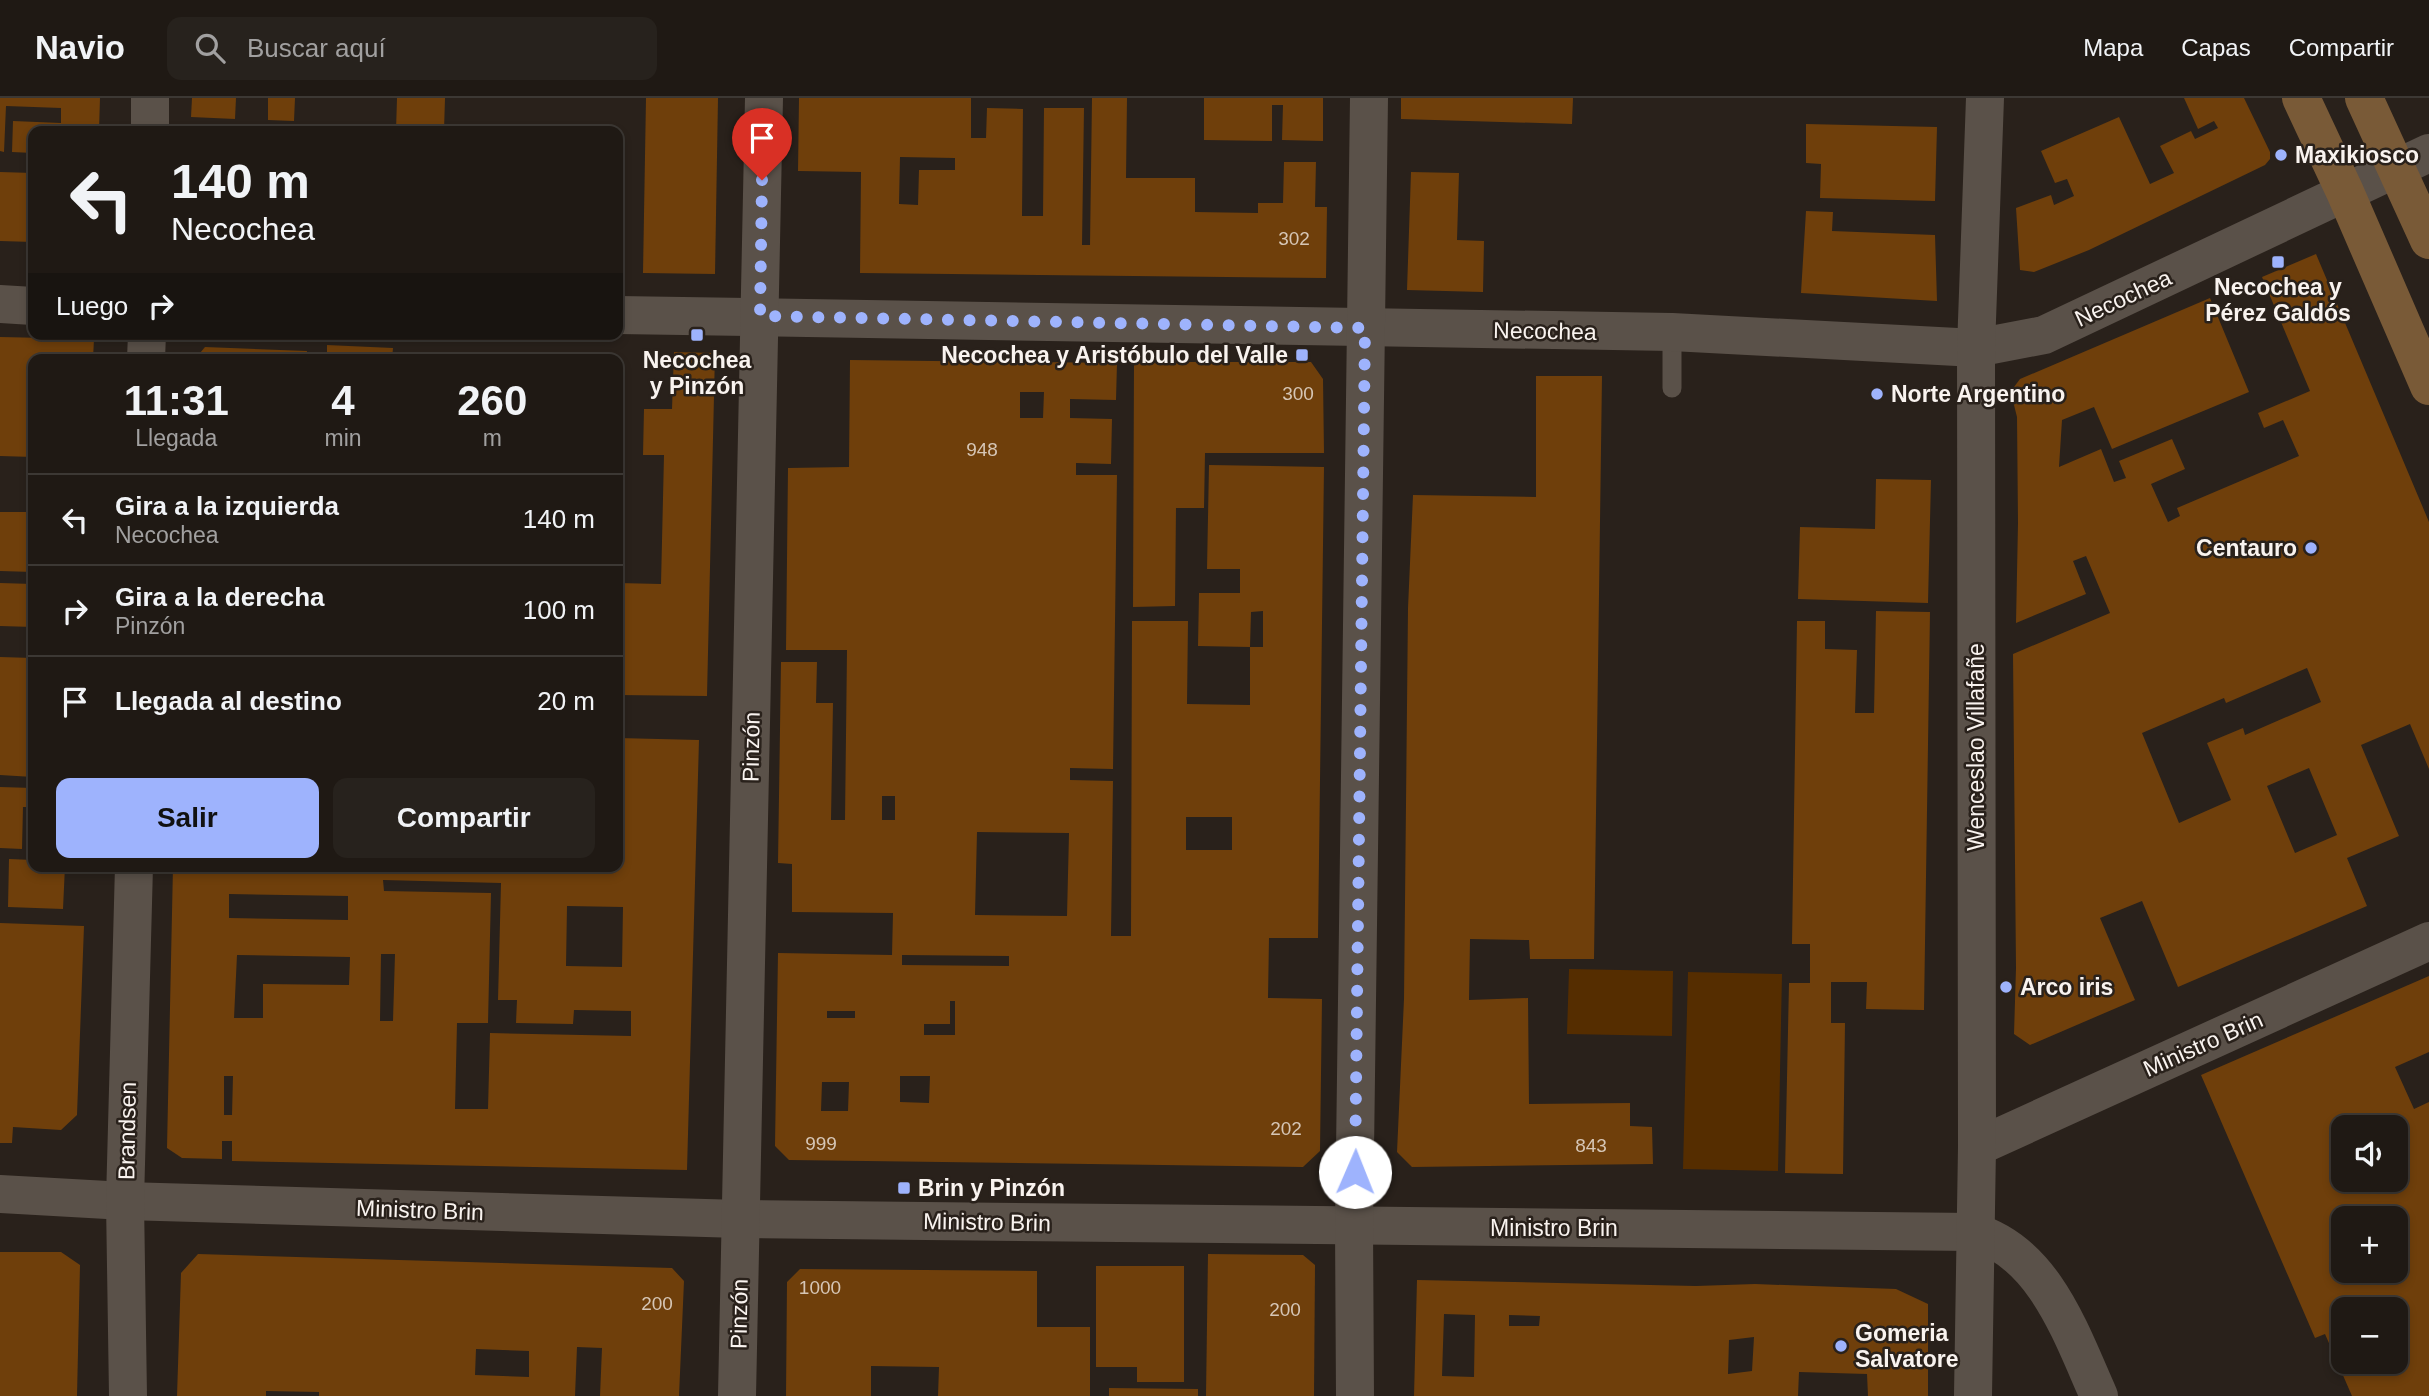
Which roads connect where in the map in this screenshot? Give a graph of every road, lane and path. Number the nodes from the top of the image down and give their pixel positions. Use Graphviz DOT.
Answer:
graph roads {
  1 [pos="150,98"];
  2 [pos="764,98"];
  3 [pos="1369,98"];
  4 [pos="1984,98"];
  5 [pos="2301,98"];
  6 [pos="2364,98"];
  7 [pos="150,126"];
  8 [pos="2412,160"];
  9 [pos="2345,192"];
  10 [pos="2429,240"];
  11 [pos="0,304"];
  12 [pos="28,306"];
  13 [pos="623,315"];
  14 [pos="760,316"];
  15 [pos="1365,328"];
  16 [pos="1672,332"];
  17 [pos="1976,348"];
  18 [pos="2429,386"];
  19 [pos="1672,388"];
  20 [pos="134,872"];
  21 [pos="2429,941"];
  22 [pos="1977,1147"];
  23 [pos="0,1194"];
  24 [pos="125,1201"];
  25 [pos="740,1219"];
  26 [pos="1354,1227"];
  27 [pos="1974,1232"];
  28 [pos="128,1396"];
  29 [pos="737,1396"];
  30 [pos="1355,1396"];
  31 [pos="1973,1396"];
  32 [pos="2099,1396"];
  1 -- 7 [label="street"];
  2 -- 14 [label="street, Pinzón"];
  3 -- 15 [label="street"];
  4 -- 17 [label="street, Wenceslao Villafañe"];
  5 -- 9 [label="main road"];
  6 -- 8 [label="main road"];
  8 -- 9 [label="street, Necochea"];
  8 -- 10 [label="main road"];
  9 -- 17 [label="street, Necochea"];
  9 -- 18 [label="main road"];
  11 -- 12 [label="street"];
  13 -- 14 [label="street, Necochea"];
  14 -- 15 [label="street, Necochea"];
  14 -- 25 [label="street, Pinzón"];
  15 -- 16 [label="street, Necochea"];
  15 -- 26 [label="street"];
  16 -- 17 [label="street, Necochea"];
  16 -- 19 [label="lane"];
  17 -- 22 [label="street, Wenceslao Villafañe"];
  20 -- 24 [label="street, Brandsen"];
  21 -- 22 [label="street, Ministro Brin"];
  22 -- 27 [label="street, Wenceslao Villafañe"];
  23 -- 24 [label="street, Ministro Brin"];
  24 -- 25 [label="street, Ministro Brin"];
  24 -- 28 [label="street, Brandsen"];
  25 -- 26 [label="street, Ministro Brin"];
  25 -- 29 [label="street, Pinzón"];
  26 -- 27 [label="street, Ministro Brin"];
  26 -- 30 [label="street"];
  27 -- 31 [label="street, Wenceslao Villafañe"];
  27 -- 32 [label="street"];
}
